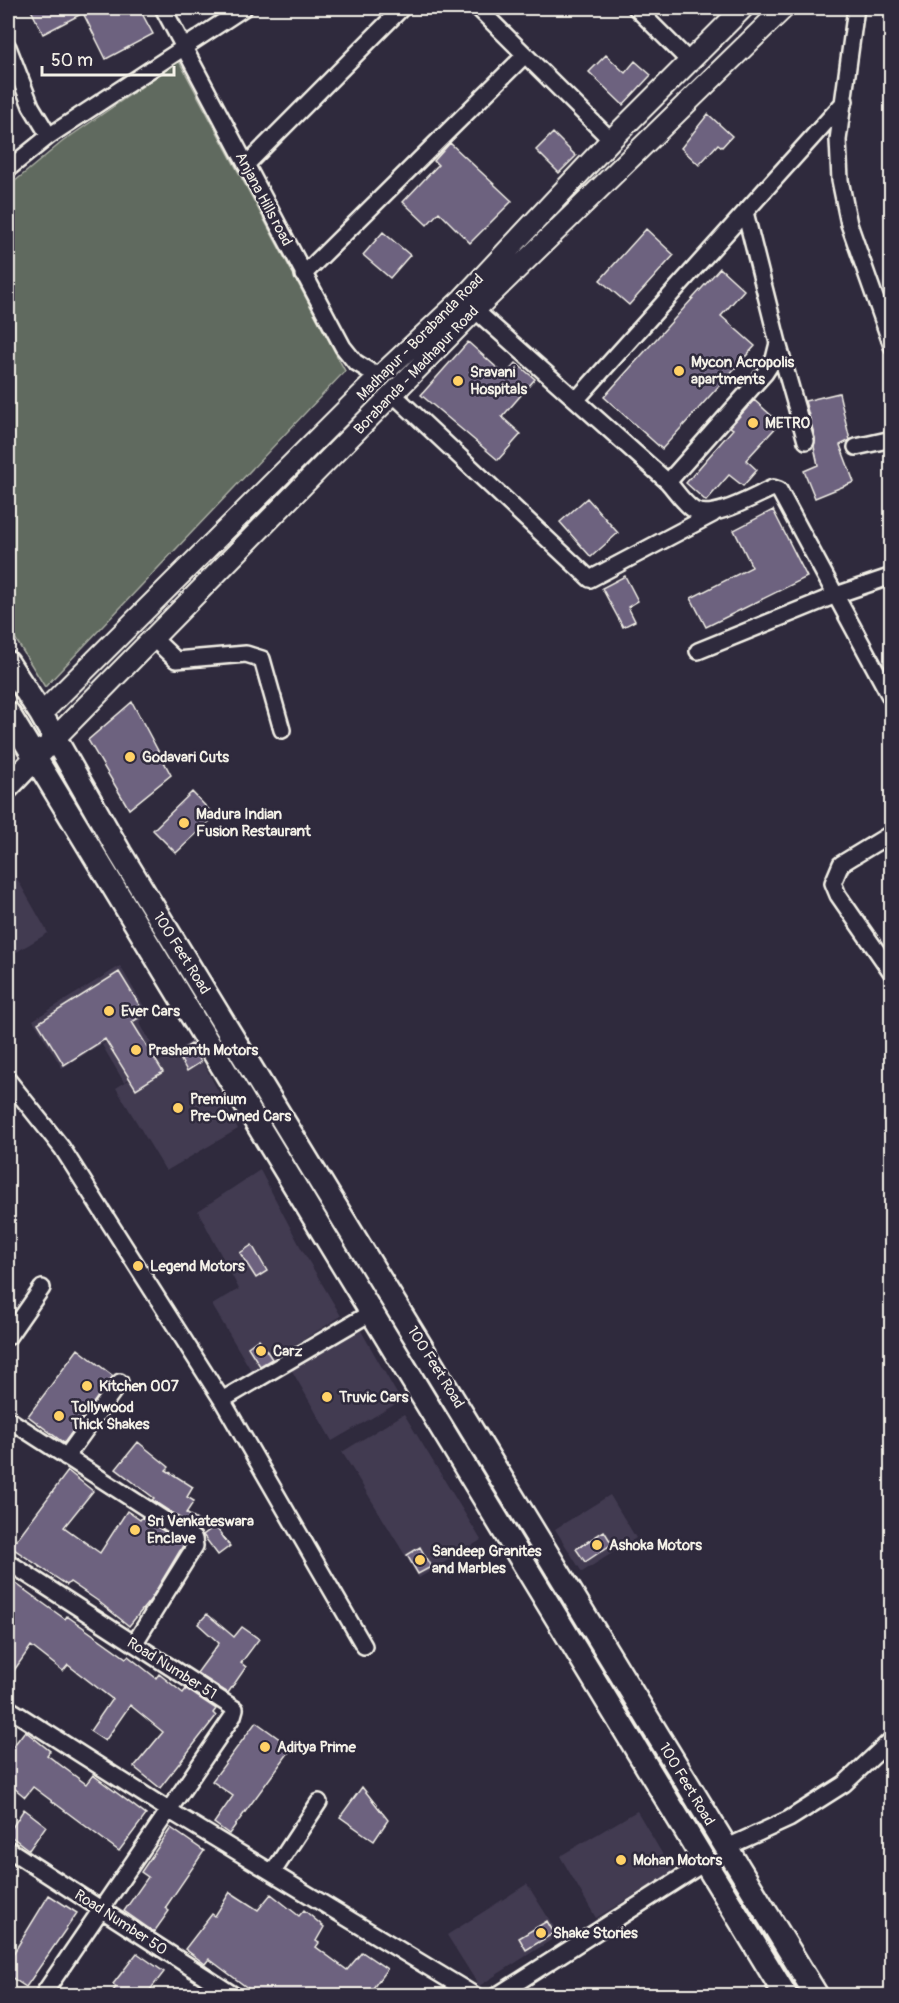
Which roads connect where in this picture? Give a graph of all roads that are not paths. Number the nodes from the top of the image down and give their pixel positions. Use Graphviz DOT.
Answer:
graph roads {
  1 [pos="163,8"];
  2 [pos="244,8"];
  3 [pos="402,8"];
  4 [pos="478,8"];
  5 [pos="636,8"];
  6 [pos="743,8"];
  7 [pos="784,8"];
  8 [pos="856,8"];
  9 [pos="184,46"];
  10 [pos="8,47"];
  11 [pos="525,55"];
  12 [pos="688,60"];
  13 [pos="12,72"];
  14 [pos="845,101"];
  15 [pos="49,136"];
  16 [pos="611,140"];
  17 [pos="246,165"];
  18 [pos="8,170"];
  19 [pos="745,212"];
  20 [pos="303,274"];
  21 [pos="475,310"];
  22 [pos="778,343"];
  23 [pos="891,346"];
  24 [pos="379,377"];
  25 [pos="393,394"];
  26 [pos="577,399"];
  27 [pos="891,439"];
  28 [pos="806,441"];
  29 [pos="856,447"];
  30 [pos="668,482"];
  31 [pos="713,514"];
  32 [pos="891,576"];
  33 [pos="836,595"];
  34 [pos="153,638"];
  35 [pos="698,651"];
  36 [pos="8,663"];
  37 [pos="891,700"];
  38 [pos="8,713"];
  39 [pos="40,714"];
  40 [pos="282,730"];
  41 [pos="54,739"];
  42 [pos="14,741"];
  43 [pos="33,759"];
  44 [pos="8,787"];
  45 [pos="891,833"];
  46 [pos="891,972"];
  47 [pos="8,1080"];
  48 [pos="42,1288"];
  49 [pos="372,1312"];
  50 [pos="8,1337"];
  51 [pos="120,1382"];
  52 [pos="222,1400"];
  53 [pos="8,1419"];
  54 [pos="66,1457"];
  55 [pos="8,1562"];
  56 [pos="134,1644"];
  57 [pos="364,1646"];
  58 [pos="8,1708"];
  59 [pos="891,1739"];
  60 [pos="320,1802"];
  61 [pos="170,1811"];
  62 [pos="725,1848"];
  63 [pos="8,1849"];
  64 [pos="704,1863"];
  65 [pos="273,1872"];
  66 [pos="102,1910"];
  67 [pos="42,1995"];
  68 [pos="235,1995"];
  69 [pos="476,1995"];
  70 [pos="496,1995"];
  71 [pos="786,1995"];
  72 [pos="817,1995"];
  1 -- 9 [label="street, Anjana Hills road"];
  2 -- 9 [label="street"];
  3 -- 17 [label="street"];
  4 -- 11 [label="street"];
  5 -- 12 [label="street"];
  6 -- 12 [label="street, Madhapur - Borabanda Road"];
  7 -- 21 [label="street, Borabanda - Madhapur Road"];
  8 -- 14 [label="street"];
  9 -- 15 [label="street"];
  9 -- 17 [label="street, Anjana Hills road"];
  10 -- 13 [label="street"];
  11 -- 16 [label="street"];
  11 -- 20 [label="street"];
  12 -- 16 [label="street, Madhapur - Borabanda Road"];
  13 -- 15 [label="street"];
  14 -- 19 [label="street"];
  14 -- 23 [label="street"];
  15 -- 18 [label="street"];
  16 -- 24 [label="street, Madhapur - Borabanda Road"];
  17 -- 20 [label="street, Anjana Hills road"];
  19 -- 22 [label="street"];
  19 -- 26 [label="street"];
  20 -- 24 [label="street, Anjana Hills road"];
  21 -- 25 [label="street, Borabanda - Madhapur Road"];
  21 -- 26 [label="street"];
  22 -- 28 [label="street"];
  22 -- 30 [label="street"];
  24 -- 39 [label="street, Madhapur - Borabanda Road"];
  25 -- 31 [label="street"];
  25 -- 34 [label="street, Borabanda - Madhapur Road"];
  26 -- 30 [label="street"];
  27 -- 29 [label="street"];
  30 -- 31 [label="street"];
  31 -- 33 [label="street"];
  32 -- 33 [label="street"];
  33 -- 35 [label="street"];
  33 -- 37 [label="street"];
  34 -- 40 [label="street"];
  34 -- 41 [label="street, Borabanda - Madhapur Road"];
  36 -- 39 [label="main road, 100 Feet Road"];
  38 -- 42 [label="main road, 100 Feet Road"];
  39 -- 41 [label="main road, 100 Feet Road"];
  39 -- 42 [label="main road"];
  41 -- 43 [label="main road"];
  41 -- 62 [label="main road, 100 Feet Road"];
  42 -- 43 [label="main road, 100 Feet Road"];
  43 -- 44 [label="main road"];
  43 -- 49 [label="main road, 100 Feet Road"];
  45 -- 46 [label="street"];
  47 -- 52 [label="street"];
  48 -- 50 [label="street"];
  49 -- 52 [label="street"];
  49 -- 64 [label="main road, 100 Feet Road"];
  51 -- 54 [label="street"];
  52 -- 57 [label="street"];
  53 -- 54 [label="street"];
  54 -- 56 [label="street"];
  55 -- 56 [label="street, Road Number 51"];
  56 -- 61 [label="street, Road Number 51"];
  58 -- 61 [label="street"];
  59 -- 62 [label="street"];
  60 -- 65 [label="street"];
  61 -- 65 [label="street"];
  61 -- 66 [label="street"];
  62 -- 72 [label="main road, 100 Feet Road"];
  63 -- 66 [label="street, Road Number 50"];
  64 -- 70 [label="street"];
  64 -- 71 [label="main road, 100 Feet Road"];
  65 -- 69 [label="street"];
  66 -- 67 [label="street"];
  66 -- 68 [label="street, Road Number 50"];
}
